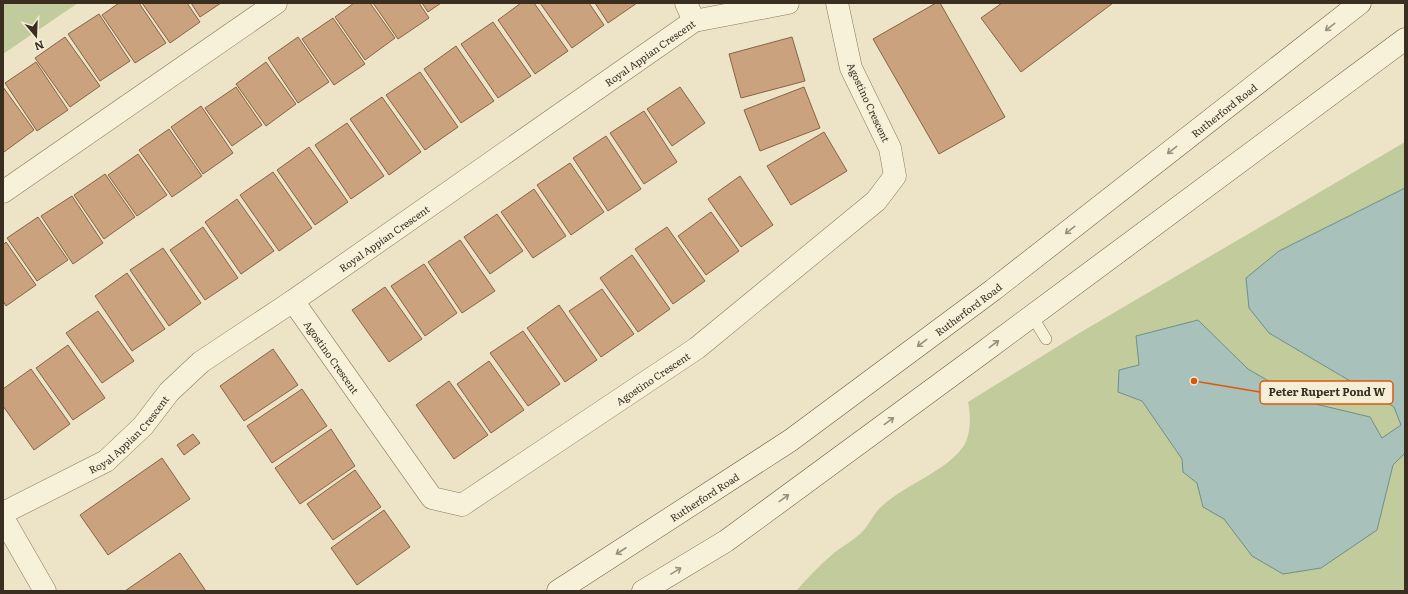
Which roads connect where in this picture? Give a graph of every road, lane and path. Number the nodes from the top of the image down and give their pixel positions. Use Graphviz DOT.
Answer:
graph roads {
  1 [pos="276,3"];
  2 [pos="788,3"];
  3 [pos="837,3"];
  4 [pos="1360,3"];
  5 [pos="690,12"];
  6 [pos="1405,39"];
  7 [pos="3,192"];
  8 [pos="292,301"];
  9 [pos="1032,316"];
  10 [pos="1046,339"];
  11 [pos="3,513"];
  12 [pos="3,518"];
  13 [pos="45,591"];
  14 [pos="558,591"];
  15 [pos="643,591"];
  1 -- 7 [label="street"];
  2 -- 5 [label="street, Royal Appian Crescent"];
  3 -- 8 [label="street, Agostino Crescent"];
  4 -- 14 [label="street, Rutherford Road, one-way"];
  5 -- 8 [label="street, Royal Appian Crescent"];
  6 -- 9 [label="street"];
  8 -- 11 [label="street, Royal Appian Crescent"];
  9 -- 10 [label="lane"];
  15 -- 9 [label="street, one-way"];
  12 -- 13 [label="street"];
}
